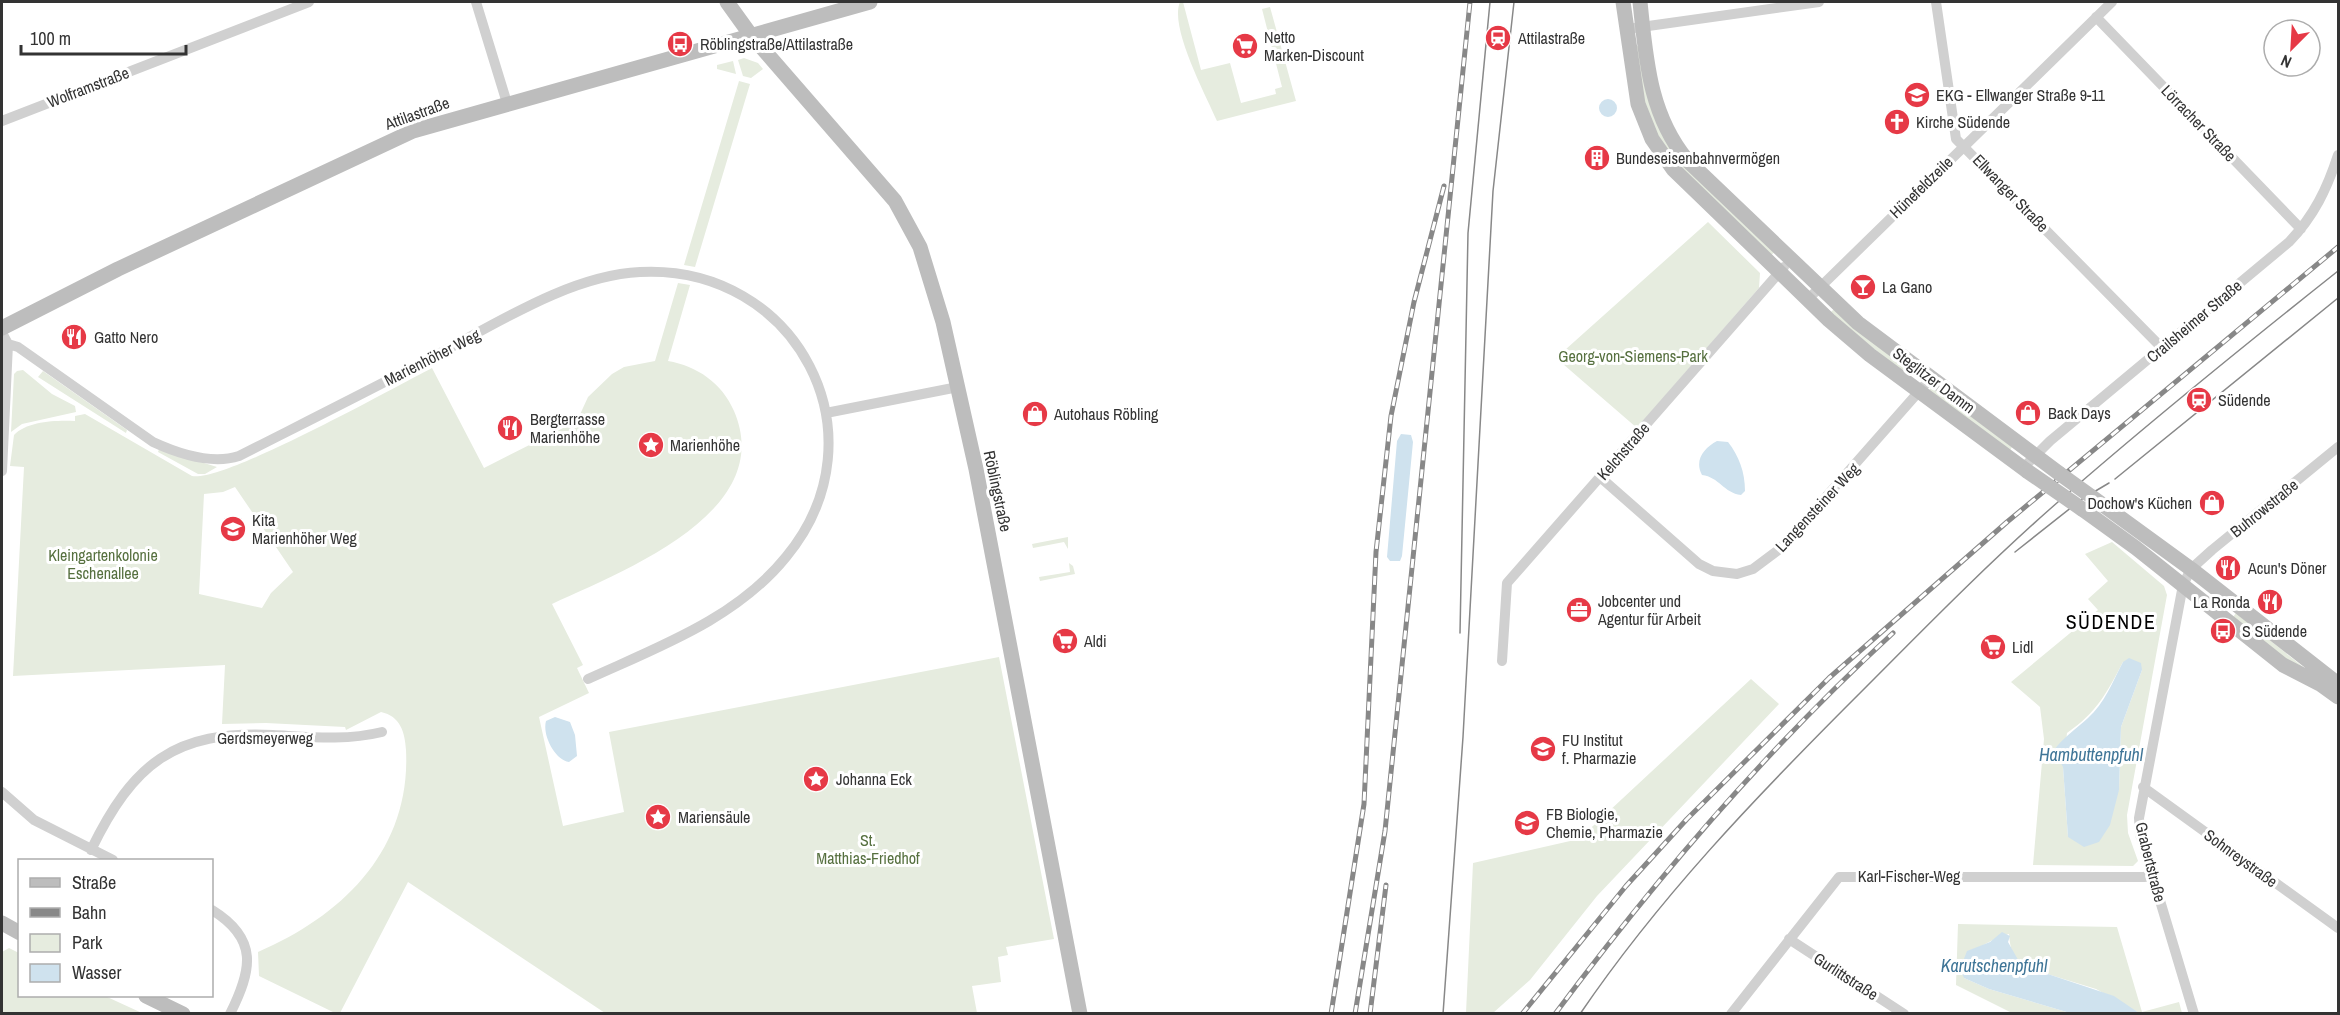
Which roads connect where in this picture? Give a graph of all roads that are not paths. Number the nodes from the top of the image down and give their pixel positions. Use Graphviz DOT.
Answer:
graph roads {
  1 [pos="309,2"];
  2 [pos="477,2"];
  3 [pos="727,2"];
  4 [pos="870,2"];
  5 [pos="1623,2"];
  6 [pos="1640,2"];
  7 [pos="1819,2"];
  8 [pos="1936,2"];
  9 [pos="2112,2"];
  10 [pos="2096,17"];
  11 [pos="1643,27"];
  12 [pos="1627,29"];
  13 [pos="750,34"];
  14 [pos="507,103"];
  15 [pos="2,121"];
  16 [pos="1964,146"];
  17 [pos="2338,155"];
  18 [pos="2301,229"];
  19 [pos="1791,261"];
  20 [pos="1779,272"];
  21 [pos="1819,288"];
  22 [pos="1808,299"];
  23 [pos="2,328"];
  24 [pos="2,333"];
  25 [pos="8,344"];
  26 [pos="2162,348"];
  27 [pos="1930,379"];
  28 [pos="958,387"];
  29 [pos="1920,392"];
  30 [pos="826,412"];
  31 [pos="2338,447"];
  32 [pos="2038,459"];
  33 [pos="2025,469"];
  34 [pos="2,471"];
  35 [pos="1600,477"];
  36 [pos="2192,569"];
  37 [pos="2183,585"];
  38 [pos="1502,661"];
  39 [pos="588,679"];
  40 [pos="2338,684"];
  41 [pos="2338,698"];
  42 [pos="382,732"];
  43 [pos="2143,787"];
  44 [pos="2,792"];
  45 [pos="91,850"];
  46 [pos="109,859"];
  47 [pos="2153,875"];
  48 [pos="213,911"];
  49 [pos="2,923"];
  50 [pos="2338,928"];
  51 [pos="18,932"];
  52 [pos="1789,939"];
  53 [pos="148,997"];
  54 [pos="183,1014"];
  55 [pos="230,1014"];
  56 [pos="1080,1014"];
  57 [pos="1731,1014"];
  58 [pos="1904,1014"];
  59 [pos="2194,1014"];
  1 -- 15 [label="street, Wolframstraße"];
  2 -- 14 [label="street"];
  3 -- 13 [label="main road, Röblingstraße"];
  4 -- 13 [label="main road, Attilastraße"];
  5 -- 12 [label="main road, Steglitzer Damm"];
  6 -- 11 [label="main road, Steglitzer Damm"];
  7 -- 11 [label="street"];
  8 -- 16 [label="street, Ellwanger Straße"];
  9 -- 10 [label="street, Hünefeldzeile"];
  10 -- 16 [label="street, Hünefeldzeile"];
  10 -- 18 [label="street, Lörracher Straße"];
  11 -- 12 [label="street"];
  11 -- 19 [label="main road, Steglitzer Damm"];
  12 -- 20 [label="main road, Steglitzer Damm"];
  13 -- 14 [label="main road, Attilastraße"];
  13 -- 28 [label="main road, Röblingstraße"];
  14 -- 23 [label="main road, Attilastraße"];
  16 -- 21 [label="street, Hünefeldzeile"];
  16 -- 26 [label="street, Ellwanger Straße"];
  17 -- 18 [label="street, Crailsheimer Straße"];
  18 -- 26 [label="street, Crailsheimer Straße"];
  19 -- 20 [label="street, Kelchstraße"];
  19 -- 21 [label="main road, Steglitzer Damm"];
  20 -- 22 [label="main road, Steglitzer Damm"];
  20 -- 35 [label="street, Kelchstraße"];
  21 -- 22 [label="street, Hünefeldzeile"];
  21 -- 27 [label="main road, Steglitzer Damm"];
  22 -- 29 [label="main road, Steglitzer Damm"];
  24 -- 25 [label="street"];
  25 -- 30 [label="street, Marienhöher Weg"];
  25 -- 34 [label="street"];
  26 -- 32 [label="street, Crailsheimer Straße"];
  27 -- 29 [label="street, Langensteiner Weg"];
  27 -- 32 [label="main road, Steglitzer Damm"];
  28 -- 30 [label="street"];
  28 -- 56 [label="main road, Röblingstraße"];
  29 -- 33 [label="main road, Steglitzer Damm"];
  29 -- 35 [label="street, Langensteiner Weg"];
  30 -- 39 [label="street, Marienhöher Weg"];
  31 -- 36 [label="street, Buhrowstraße"];
  32 -- 33 [label="street, Crailsheimer Straße"];
  32 -- 36 [label="main road, Steglitzer Damm, bridge"];
  33 -- 37 [label="main road, Steglitzer Damm, bridge"];
  35 -- 38 [label="street, Kelchstraße"];
  36 -- 37 [label="street, Grabertstraße"];
  36 -- 40 [label="main road, Steglitzer Damm"];
  37 -- 41 [label="main road, Steglitzer Damm"];
  37 -- 43 [label="street, Grabertstraße"];
  42 -- 45 [label="street, Gerdsmeyerweg"];
  43 -- 47 [label="street, Grabertstraße"];
  43 -- 50 [label="street, Sohnreystraße"];
  44 -- 45 [label="street"];
  45 -- 46 [label="street"];
  47 -- 52 [label="street, Karl-Fischer-Weg"];
  47 -- 59 [label="street, Grabertstraße"];
  48 -- 55 [label="street"];
  49 -- 51 [label="main road"];
  52 -- 57 [label="street, Karl-Fischer-Weg"];
  52 -- 58 [label="street, Gurlittstraße"];
  53 -- 54 [label="main road"];
}
